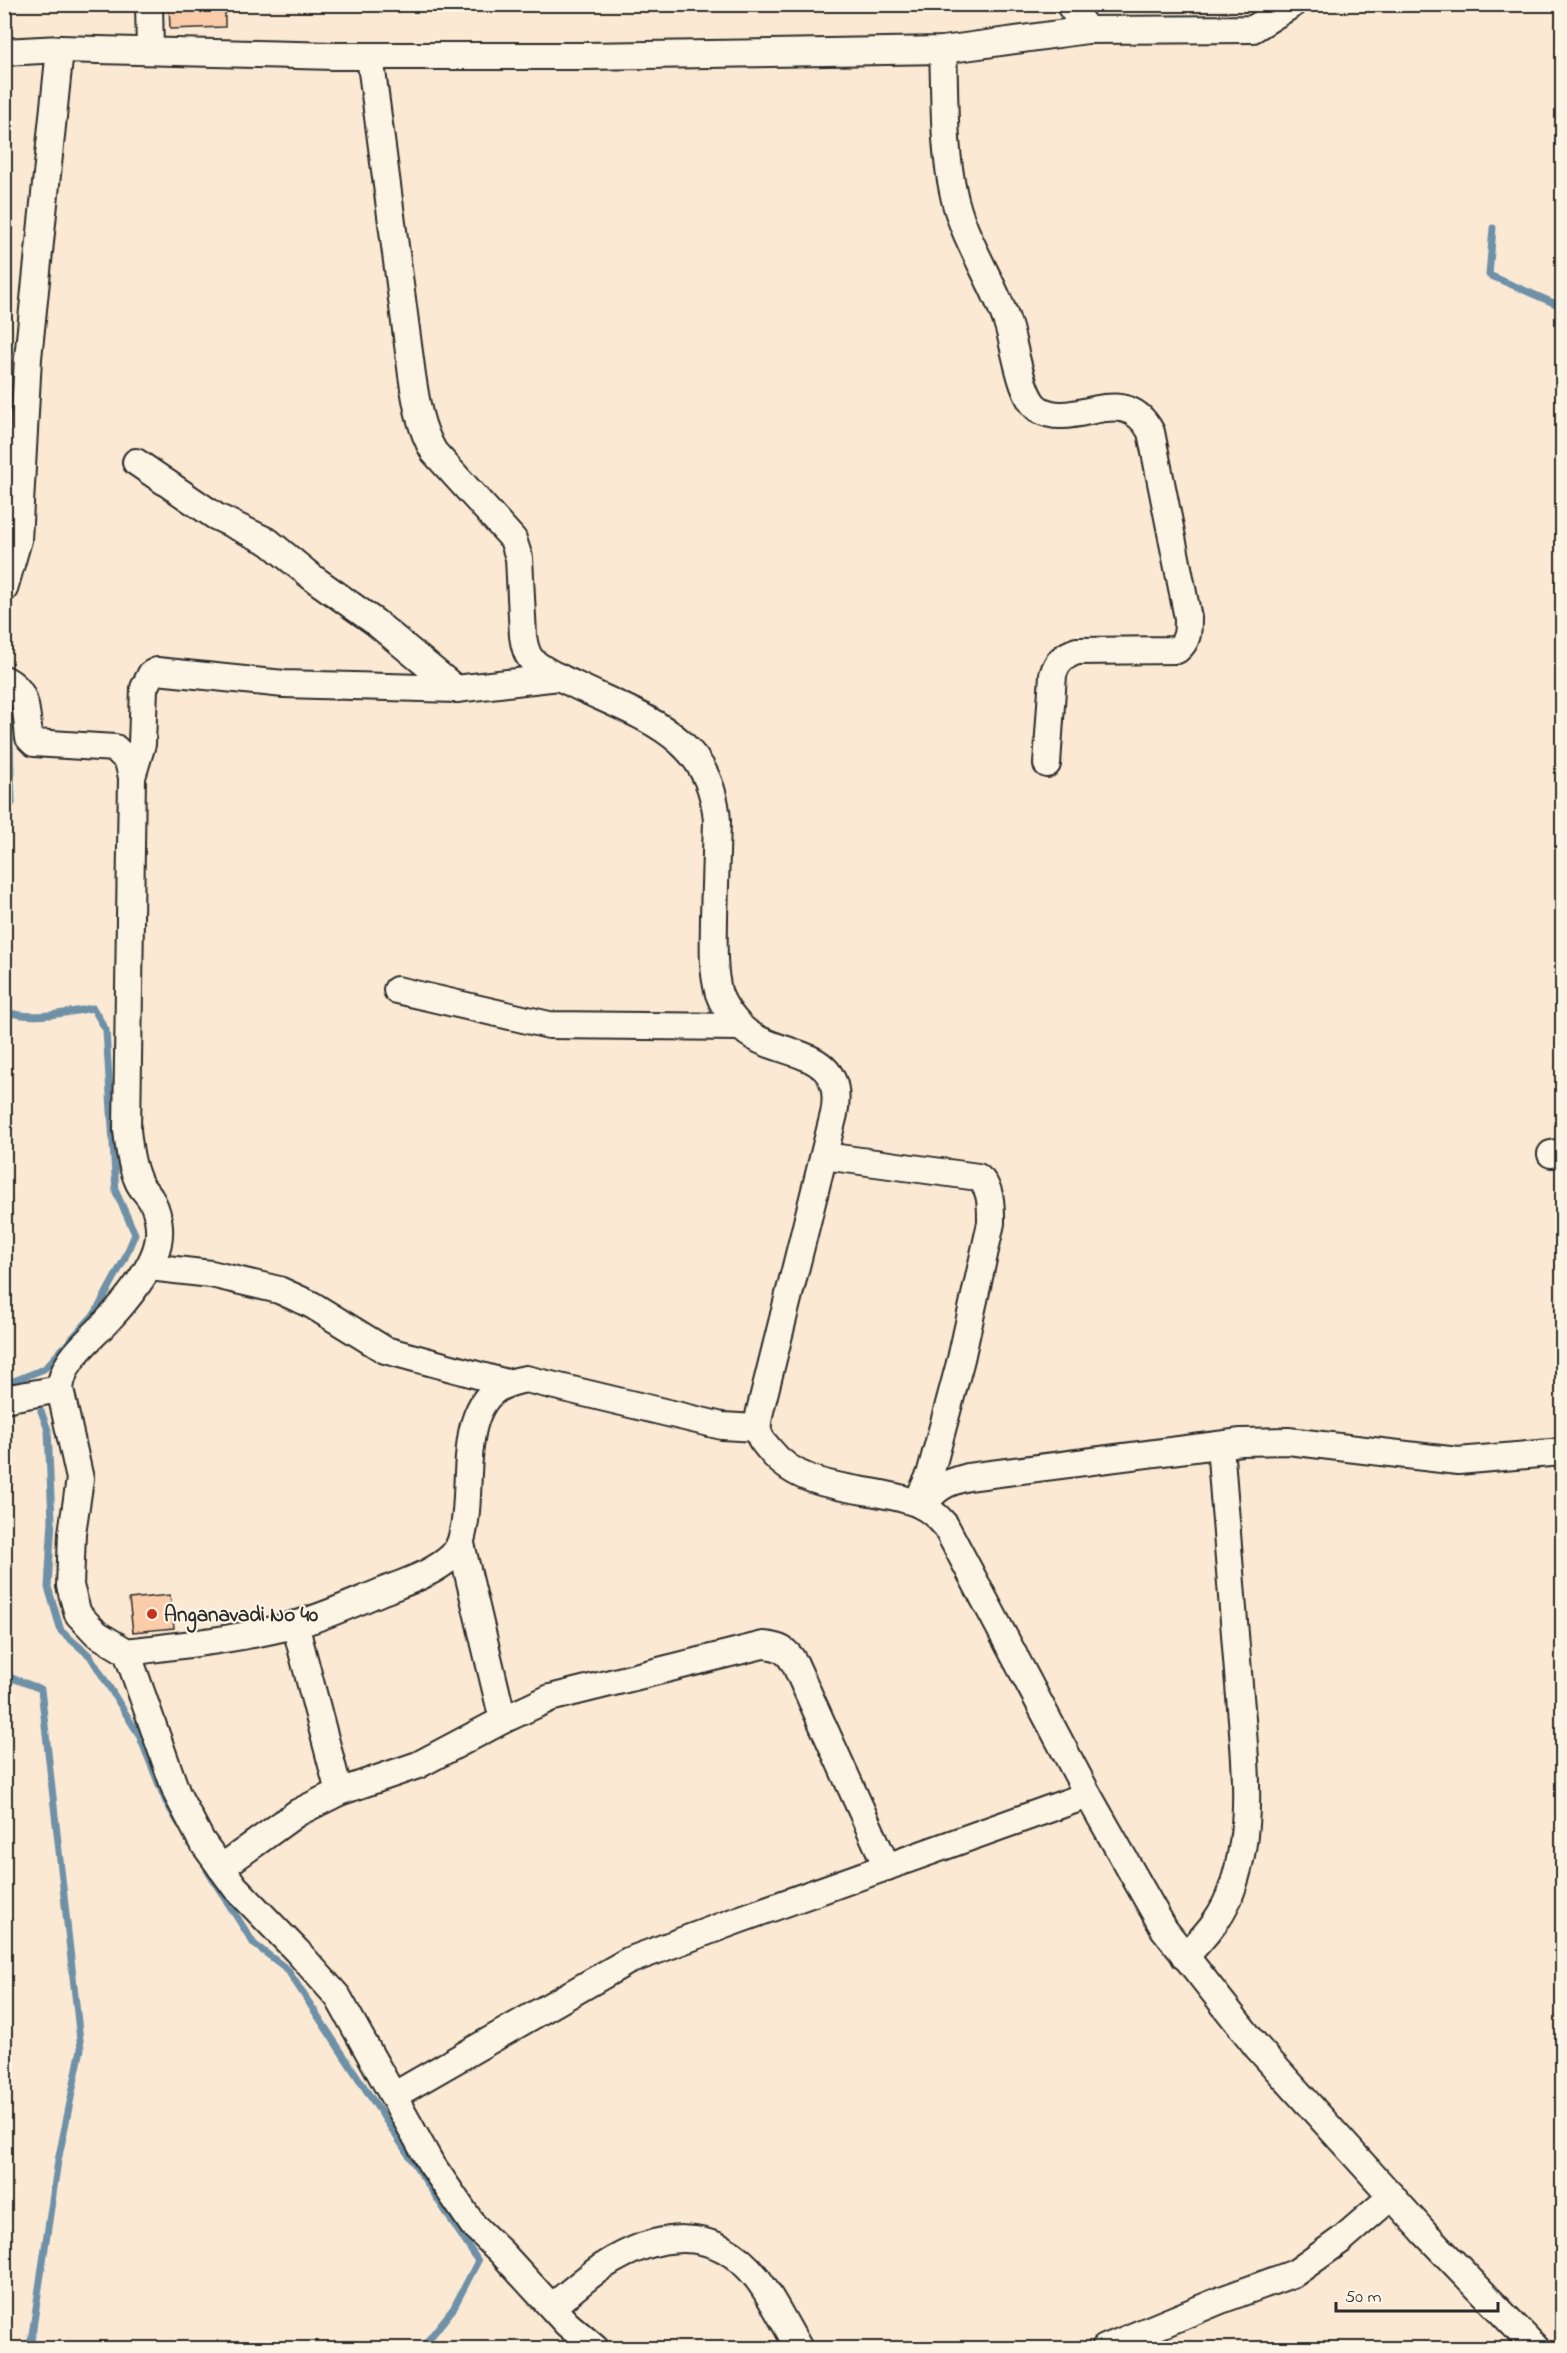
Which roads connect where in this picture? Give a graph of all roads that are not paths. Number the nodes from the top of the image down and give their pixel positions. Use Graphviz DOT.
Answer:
graph roads {
  1 [pos="149,4"];
  2 [pos="1069,4"];
  3 [pos="1293,4"];
  4 [pos="1086,30"];
  5 [pos="60,49"];
  6 [pos="943,50"];
  7 [pos="150,51"];
  8 [pos="4,52"];
  9 [pos="370,56"];
  10 [pos="136,462"];
  11 [pos="4,590"];
  12 [pos="559,677"];
  13 [pos="4,679"];
  14 [pos="456,689"];
  15 [pos="1047,764"];
  16 [pos="132,777"];
  17 [pos="397,990"];
  18 [pos="740,1027"];
  19 [pos="824,1156"];
  20 [pos="149,1267"];
  21 [pos="507,1383"];
  22 [pos="60,1389"];
  23 [pos="4,1399"];
  24 [pos="757,1428"];
  25 [pos="1220,1444"];
  26 [pos="1563,1452"];
  27 [pos="919,1505"];
  28 [pos="461,1544"];
  29 [pos="295,1624"];
  30 [pos="127,1652"];
  31 [pos="503,1720"];
  32 [pos="339,1792"];
  33 [pos="1088,1795"];
  34 [pos="887,1867"];
  35 [pos="221,1868"];
  36 [pos="1185,1957"];
  37 [pos="393,2096"];
  38 [pos="1392,2196"];
  39 [pos="552,2307"];
  40 [pos="595,2349"];
  41 [pos="799,2349"];
  42 [pos="1105,2349"];
  43 [pos="1536,2349"];
  1 -- 7 [label="street"];
  2 -- 4 [label="street"];
  3 -- 4 [label="street"];
  4 -- 6 [label="street"];
  5 -- 7 [label="street"];
  5 -- 8 [label="street"];
  5 -- 11 [label="street"];
  6 -- 9 [label="street"];
  6 -- 15 [label="street"];
  7 -- 9 [label="street"];
  9 -- 12 [label="street"];
  10 -- 14 [label="street"];
  12 -- 14 [label="street"];
  12 -- 18 [label="street"];
  13 -- 16 [label="street"];
  14 -- 16 [label="street"];
  16 -- 20 [label="street"];
  17 -- 18 [label="street"];
  18 -- 19 [label="street"];
  19 -- 24 [label="street"];
  19 -- 27 [label="street"];
  20 -- 21 [label="street"];
  20 -- 22 [label="street"];
  21 -- 24 [label="street"];
  21 -- 28 [label="street"];
  22 -- 23 [label="street"];
  22 -- 30 [label="street"];
  24 -- 27 [label="street"];
  25 -- 26 [label="street"];
  25 -- 27 [label="street"];
  25 -- 36 [label="street"];
  27 -- 33 [label="street"];
  28 -- 29 [label="street"];
  28 -- 31 [label="street"];
  29 -- 30 [label="street"];
  29 -- 32 [label="street"];
  30 -- 35 [label="street"];
  31 -- 32 [label="street"];
  31 -- 34 [label="street"];
  32 -- 35 [label="street"];
  33 -- 34 [label="street"];
  33 -- 36 [label="street"];
  34 -- 37 [label="street"];
  35 -- 37 [label="street"];
  36 -- 38 [label="street"];
  37 -- 39 [label="street"];
  38 -- 42 [label="street"];
  38 -- 43 [label="street"];
  39 -- 40 [label="street"];
  39 -- 41 [label="street"];
}
